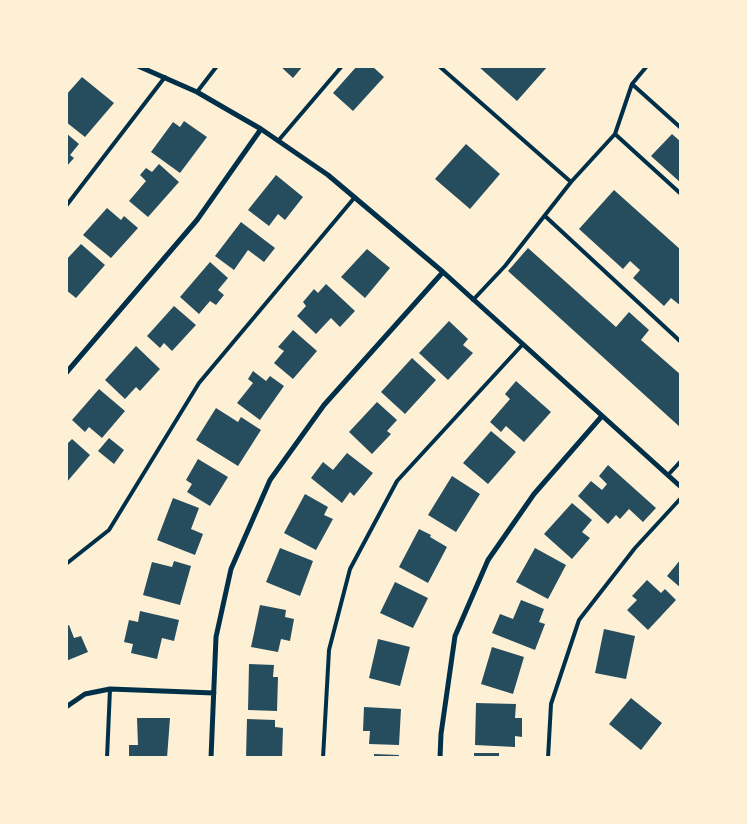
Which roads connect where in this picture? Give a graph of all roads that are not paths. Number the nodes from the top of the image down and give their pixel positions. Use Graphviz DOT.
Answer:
graph roads {
  1 [pos="138,66"];
  2 [pos="217,66"];
  3 [pos="342,66"];
  4 [pos="439,66"];
  5 [pos="647,66"];
  6 [pos="166,77"];
  7 [pos="632,84"];
  8 [pos="197,92"];
  9 [pos="681,128"];
  10 [pos="261,129"];
  11 [pos="615,134"];
  12 [pos="278,141"];
  13 [pos="571,182"];
  14 [pos="681,194"];
  15 [pos="355,197"];
  16 [pos="66,206"];
  17 [pos="545,216"];
  18 [pos="443,272"];
  19 [pos="473,300"];
  20 [pos="681,342"];
  21 [pos="523,344"];
  22 [pos="66,373"];
  23 [pos="602,416"];
  24 [pos="681,461"];
  25 [pos="668,475"];
  26 [pos="681,487"];
  27 [pos="681,498"];
  28 [pos="66,564"];
  29 [pos="110,689"];
  30 [pos="214,693"];
  31 [pos="66,707"];
  32 [pos="107,758"];
  33 [pos="211,758"];
  34 [pos="323,758"];
  35 [pos="440,758"];
  36 [pos="548,758"];
  1 -- 6 [label="street"];
  2 -- 8 [label="lane"];
  3 -- 12 [label="lane"];
  4 -- 13 [label="lane"];
  5 -- 7 [label="lane"];
  6 -- 8 [label="street"];
  6 -- 16 [label="lane"];
  7 -- 9 [label="lane"];
  7 -- 11 [label="lane"];
  8 -- 10 [label="street"];
  10 -- 12 [label="street"];
  10 -- 22 [label="street"];
  11 -- 13 [label="lane"];
  11 -- 14 [label="lane"];
  12 -- 15 [label="street"];
  13 -- 17 [label="lane"];
  15 -- 18 [label="street"];
  15 -- 28 [label="lane"];
  17 -- 19 [label="lane"];
  17 -- 20 [label="lane"];
  18 -- 19 [label="street"];
  18 -- 30 [label="street"];
  19 -- 21 [label="street"];
  21 -- 23 [label="street"];
  21 -- 34 [label="lane"];
  23 -- 25 [label="street"];
  23 -- 35 [label="street"];
  24 -- 25 [label="lane"];
  25 -- 26 [label="street"];
  27 -- 36 [label="lane"];
  29 -- 30 [label="street"];
  29 -- 31 [label="street"];
  29 -- 32 [label="lane"];
  30 -- 33 [label="street"];
}
